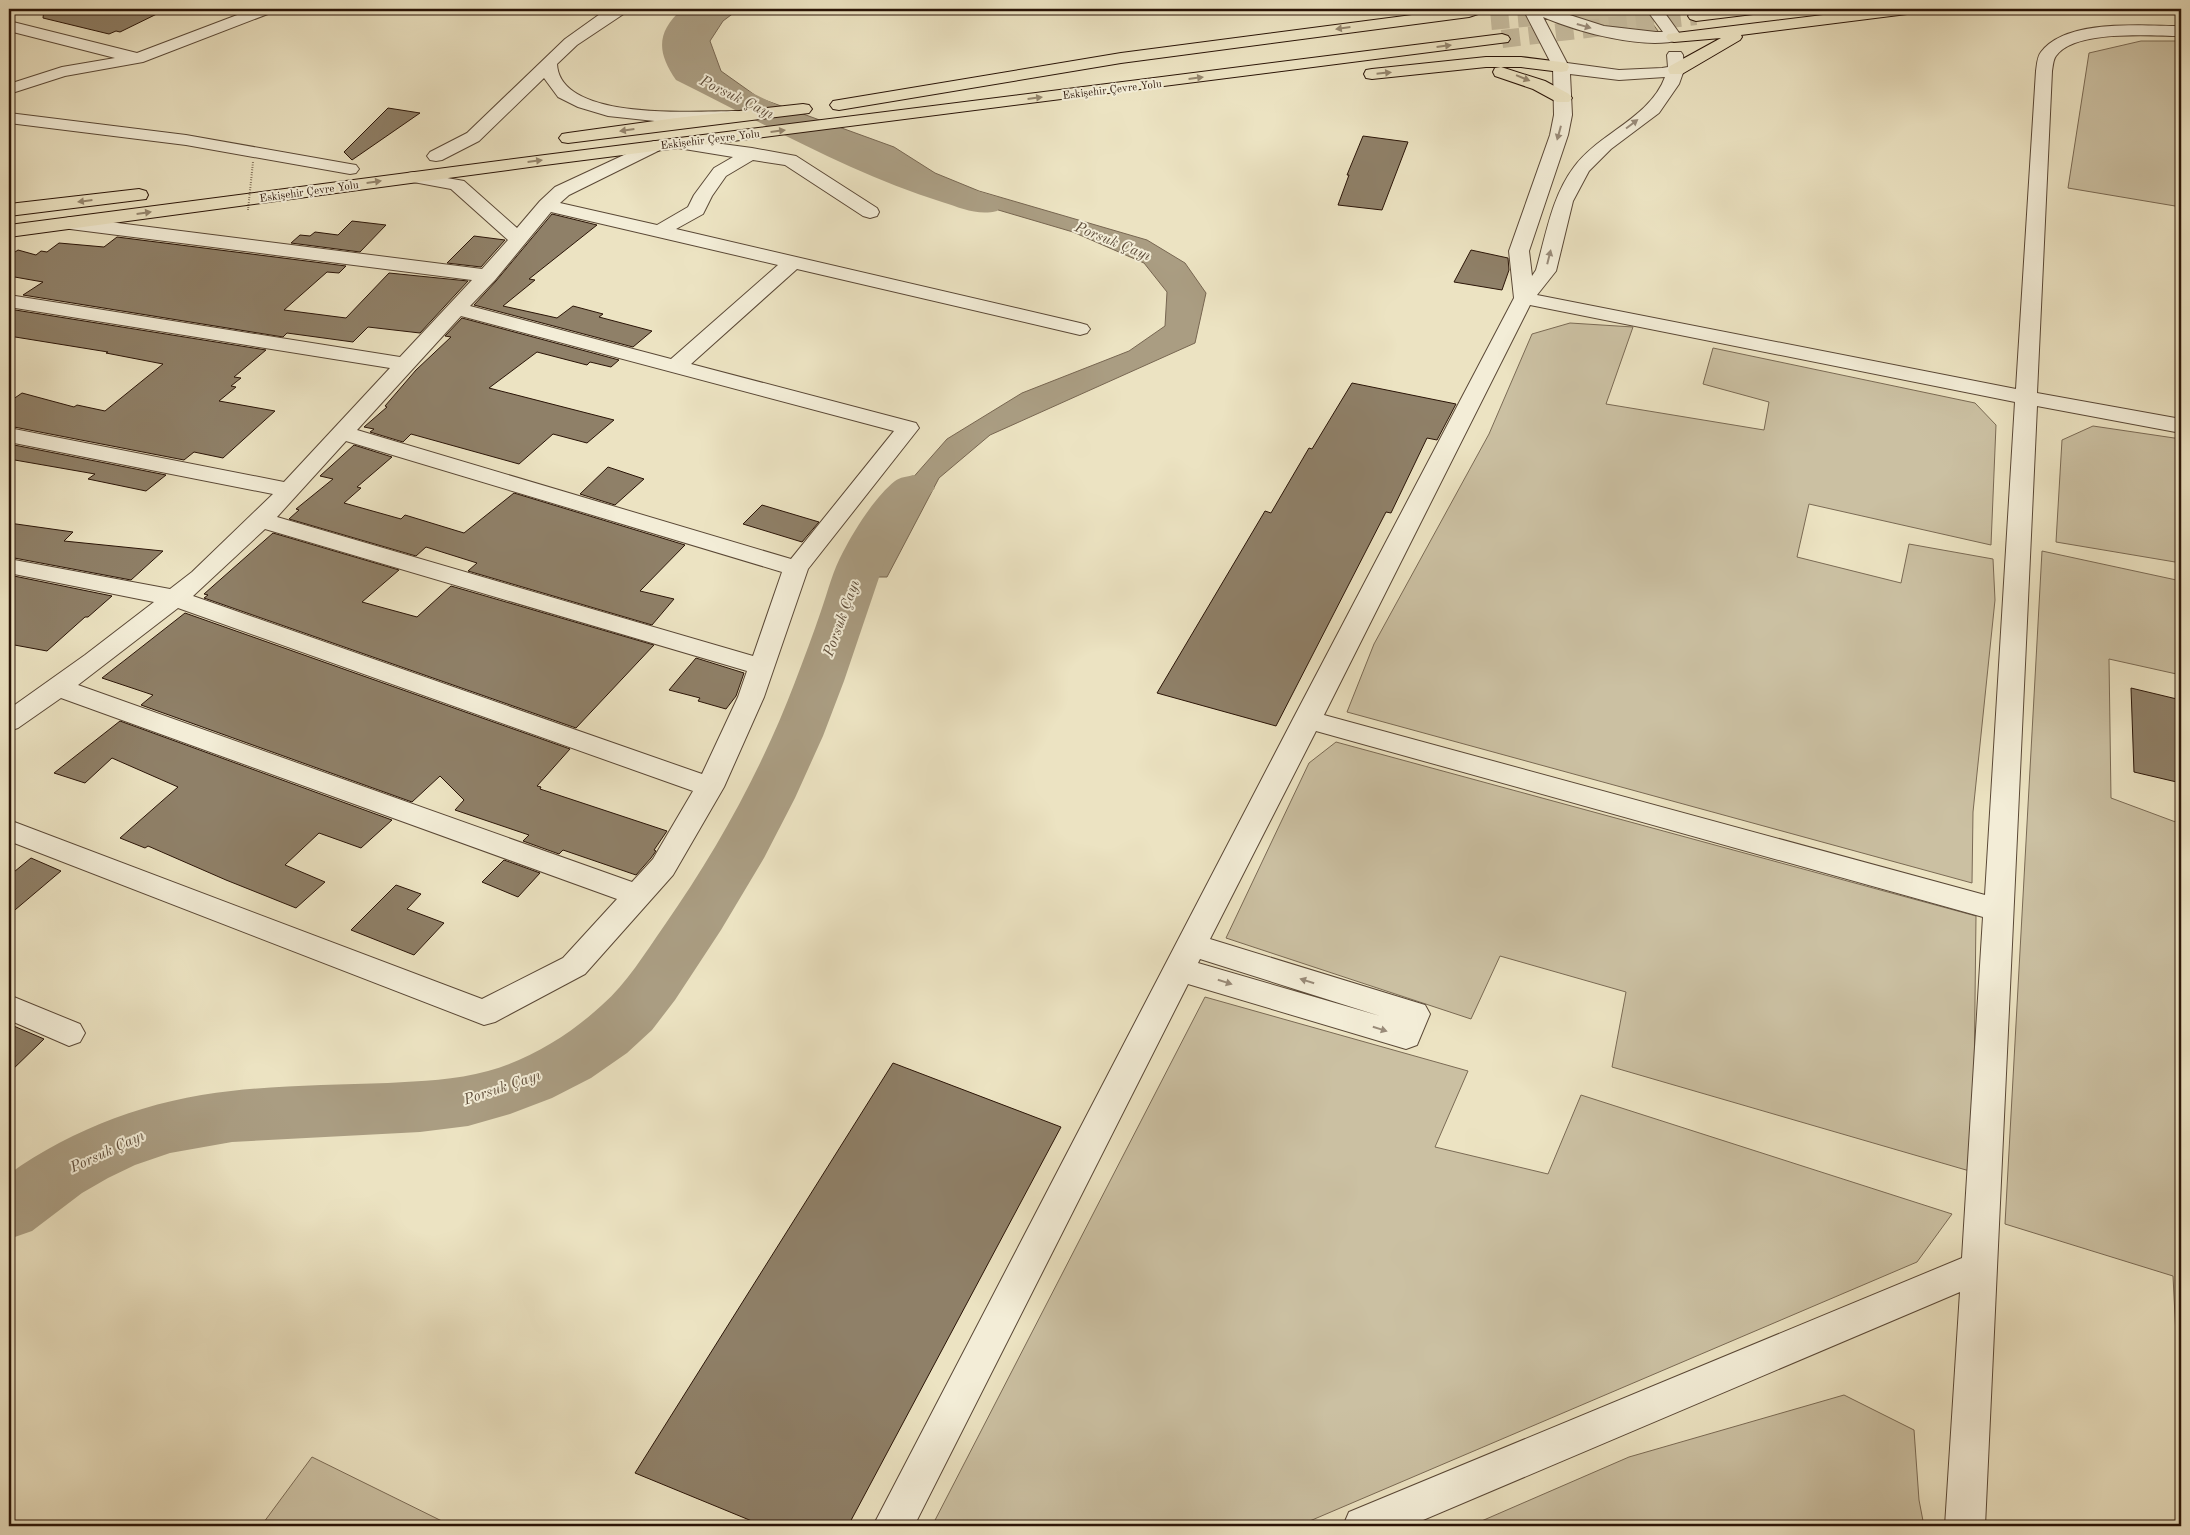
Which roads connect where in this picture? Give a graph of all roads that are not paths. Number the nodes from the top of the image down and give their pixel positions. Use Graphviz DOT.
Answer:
graph roads {
  1 [pos="267,9"];
  2 [pos="623,9"];
  3 [pos="1478,9"];
  4 [pos="1531,9"];
  5 [pos="1538,9"];
  6 [pos="1654,9"];
  7 [pos="1753,9"];
  8 [pos="1906,9"];
  9 [pos="1696,16"];
  10 [pos="1491,21"];
  11 [pos="9,26"];
  12 [pos="1756,28"];
  13 [pos="2181,31"];
  14 [pos="1674,37"];
  15 [pos="1502,39"];
  16 [pos="137,59"];
  17 [pos="549,63"];
  18 [pos="1458,65"];
  19 [pos="1561,67"];
  20 [pos="1676,70"];
  21 [pos="1351,77"];
  22 [pos="9,89"];
  23 [pos="1186,96"];
  24 [pos="1563,98"];
  25 [pos="839,106"];
  26 [pos="740,116"];
  27 [pos="9,118"];
  28 [pos="883,118"];
  29 [pos="38,122"];
  30 [pos="9,134"];
  31 [pos="551,140"];
  32 [pos="678,143"];
  33 [pos="654,146"];
  34 [pos="484,150"];
  35 [pos="752,153"];
  36 [pos="436,156"];
  37 [pos="388,163"];
  38 [pos="415,168"];
  39 [pos="350,169"];
  40 [pos="292,176"];
  41 [pos="155,193"];
  42 [pos="547,206"];
  43 [pos="9,210"];
  44 [pos="870,212"];
  45 [pos="70,223"];
  46 [pos="9,231"];
  47 [pos="660,231"];
  48 [pos="519,240"];
  49 [pos="793,262"];
  50 [pos="488,276"];
  51 [pos="1524,298"];
  52 [pos="9,301"];
  53 [pos="456,310"];
  54 [pos="1080,329"];
  55 [pos="405,364"];
  56 [pos="675,367"];
  57 [pos="2027,398"];
  58 [pos="2181,426"];
  59 [pos="343,433"];
  60 [pos="9,435"];
  61 [pos="290,490"];
  62 [pos="261,520"];
  63 [pos="9,566"];
  64 [pos="796,568"];
  65 [pos="175,598"];
  66 [pos="762,667"];
  67 [pos="58,687"];
  68 [pos="15,712"];
  69 [pos="1306,719"];
  70 [pos="710,786"];
  71 [pos="9,830"];
  72 [pos="637,895"];
  73 [pos="1999,910"];
  74 [pos="1184,956"];
  75 [pos="9,1007"];
  76 [pos="69,1033"];
  77 [pos="1979,1266"];
  78 [pos="893,1526"];
  79 [pos="1363,1526"];
  80 [pos="1965,1526"];
  1 -- 16 [label="street"];
  2 -- 17 [label="street"];
  3 -- 25 [label="highway, one-way"];
  4 -- 19 [label="street"];
  5 -- 14 [label="street, one-way"];
  6 -- 14 [label="street"];
  7 -- 9 [label="highway"];
  8 -- 12 [label="highway"];
  10 -- 25 [label="highway, Eskişehir Çevre Yolu"];
  11 -- 16 [label="street"];
  12 -- 14 [label="highway"];
  12 -- 20 [label="highway"];
  13 -- 57 [label="street"];
  14 -- 20 [label="street"];
  28 -- 15 [label="highway, Eskişehir Çevre Yolu, one-way"];
  16 -- 22 [label="street"];
  17 -- 26 [label="street"];
  17 -- 36 [label="street"];
  18 -- 19 [label="highway"];
  21 -- 18 [label="highway, one-way"];
  18 -- 24 [label="highway, one-way"];
  19 -- 20 [label="street"];
  19 -- 24 [label="street"];
  51 -- 20 [label="street, one-way"];
  23 -- 28 [label="highway"];
  24 -- 51 [label="street, one-way"];
  25 -- 26 [label="highway, Eskişehir Çevre Yolu"];
  26 -- 31 [label="highway, Eskişehir Çevre Yolu, one-way"];
  27 -- 29 [label="street"];
  32 -- 28 [label="highway, Eskişehir Çevre Yolu, one-way"];
  29 -- 30 [label="street"];
  29 -- 39 [label="street"];
  32 -- 33 [label="highway, Eskişehir Çevre Yolu"];
  32 -- 35 [label="street"];
  38 -- 33 [label="highway, Eskişehir Çevre Yolu, one-way"];
  33 -- 42 [label="street"];
  34 -- 36 [label="highway, Eskişehir Çevre Yolu"];
  35 -- 44 [label="street"];
  35 -- 47 [label="street"];
  36 -- 38 [label="highway, Eskişehir Çevre Yolu"];
  37 -- 39 [label="highway, Eskişehir Çevre Yolu"];
  45 -- 38 [label="highway, Eskişehir Çevre Yolu, one-way"];
  38 -- 48 [label="street"];
  39 -- 40 [label="highway, Eskişehir Çevre Yolu"];
  41 -- 43 [label="highway, one-way"];
  42 -- 47 [label="street"];
  42 -- 48 [label="street"];
  45 -- 46 [label="highway, Eskişehir Çevre Yolu"];
  45 -- 50 [label="street"];
  47 -- 49 [label="street"];
  48 -- 50 [label="street"];
  49 -- 54 [label="street"];
  49 -- 56 [label="street"];
  50 -- 53 [label="street"];
  51 -- 57 [label="street"];
  51 -- 69 [label="street"];
  52 -- 55 [label="street"];
  53 -- 55 [label="street"];
  53 -- 56 [label="street"];
  55 -- 59 [label="street"];
  56 -- 64 [label="street"];
  57 -- 58 [label="street"];
  57 -- 73 [label="street"];
  59 -- 61 [label="street"];
  59 -- 64 [label="street"];
  60 -- 61 [label="street"];
  61 -- 62 [label="street"];
  62 -- 65 [label="street"];
  62 -- 66 [label="street"];
  63 -- 65 [label="street"];
  64 -- 66 [label="street"];
  65 -- 67 [label="street"];
  65 -- 70 [label="street"];
  66 -- 70 [label="street"];
  67 -- 68 [label="street"];
  67 -- 72 [label="street"];
  69 -- 73 [label="street"];
  69 -- 74 [label="street"];
  70 -- 72 [label="street"];
  71 -- 72 [label="street"];
  73 -- 77 [label="street"];
  74 -- 74 [label="street, one-way"];
  74 -- 78 [label="street"];
  75 -- 76 [label="street"];
  77 -- 79 [label="street"];
  77 -- 80 [label="street"];
}
